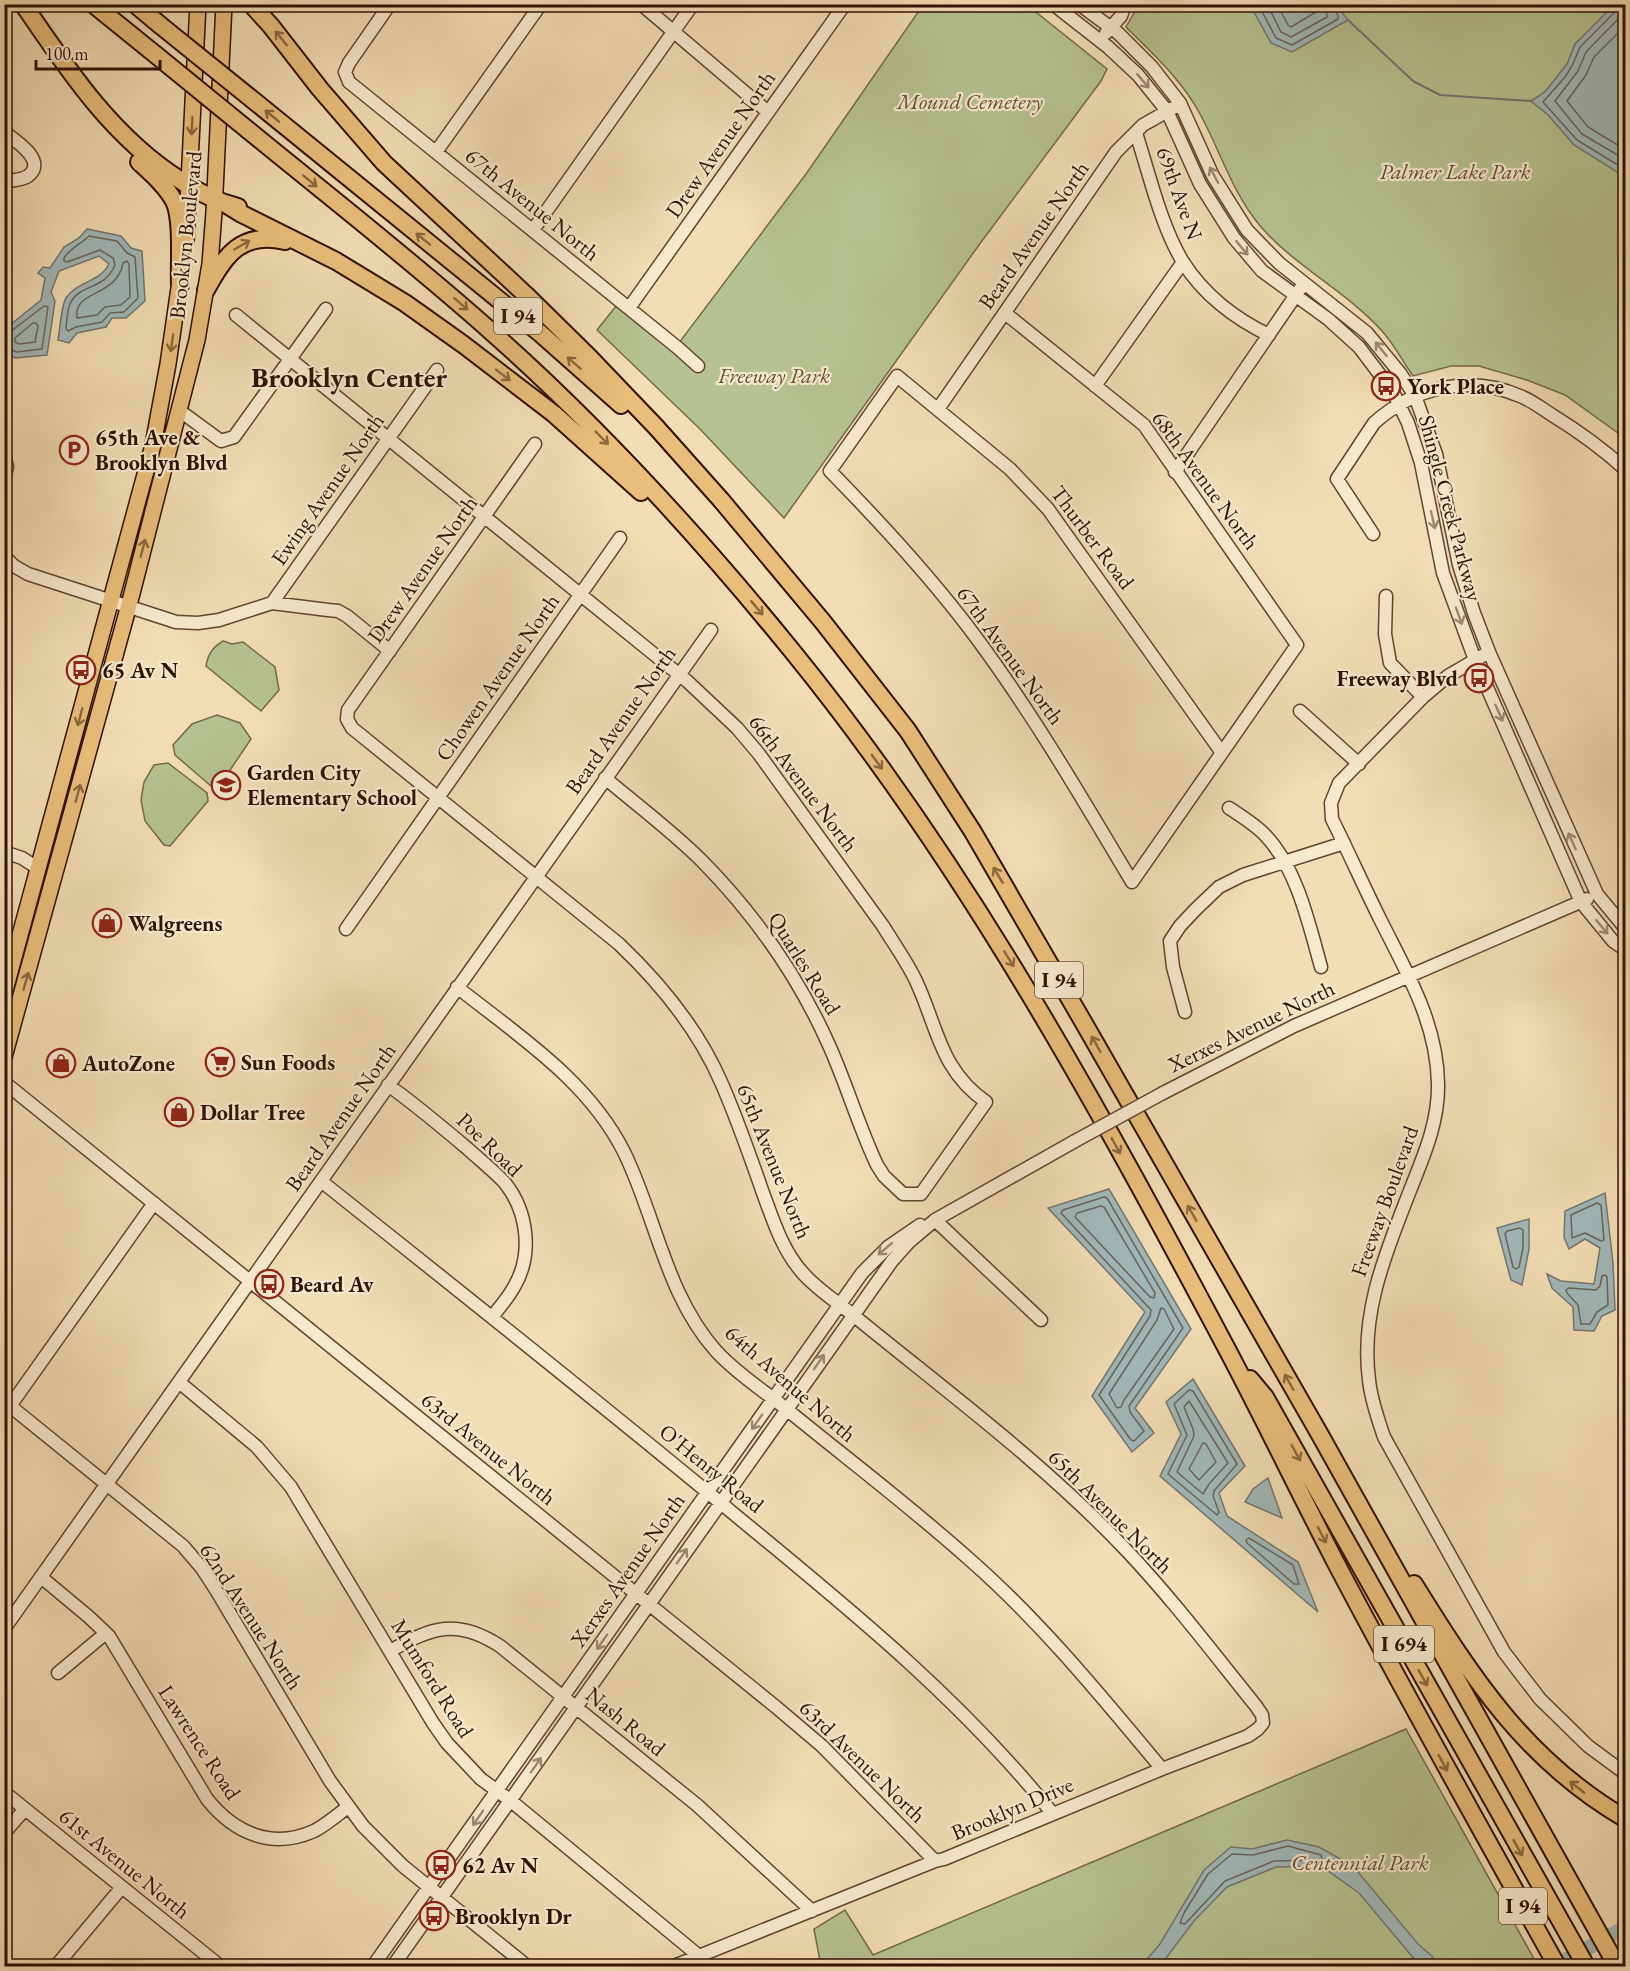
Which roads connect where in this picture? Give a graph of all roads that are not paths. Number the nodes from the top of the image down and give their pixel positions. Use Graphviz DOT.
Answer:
graph roads {
  1 [pos="23,4"];
  2 [pos="93,4"];
  3 [pos="135,4"];
  4 [pos="198,4"];
  5 [pos="224,4"];
  6 [pos="251,4"];
  7 [pos="390,4"];
  8 [pos="542,4"];
  9 [pos="641,4"];
  10 [pos="693,4"];
  11 [pos="845,4"];
  12 [pos="1053,4"];
  13 [pos="1079,4"];
  14 [pos="1125,4"];
  15 [pos="1110,28"];
  16 [pos="674,31"];
  17 [pos="1100,41"];
  18 [pos="61,58"];
  19 [pos="1180,103"];
  20 [pos="1167,111"];
  21 [pos="768,112"];
  22 [pos="4,132"];
  23 [pos="1136,133"];
  24 [pos="436,152"];
  25 [pos="4,183"];
  26 [pos="189,186"];
  27 [pos="221,202"];
  28 [pos="533,230"];
  29 [pos="302,244"];
  30 [pos="1183,262"];
  31 [pos="1305,283"];
  32 [pos="180,285"];
  33 [pos="206,290"];
  34 [pos="1296,296"];
  35 [pos="326,309"];
  36 [pos="629,309"];
  37 [pos="1005,313"];
  38 [pos="236,315"];
  39 [pos="1269,335"];
  40 [pos="465,345"];
  41 [pos="291,360"];
  42 [pos="698,366"];
  43 [pos="437,370"];
  44 [pos="1095,386"];
  45 [pos="1415,396"];
  46 [pos="1400,404"];
  47 [pos="938,409"];
  48 [pos="180,411"];
  49 [pos="388,439"];
  50 [pos="535,444"];
  51 [pos="4,454"];
  52 [pos="1626,470"];
  53 [pos="830,471"];
  54 [pos="1175,471"];
  55 [pos="4,479"];
  56 [pos="484,517"];
  57 [pos="1373,534"];
  58 [pos="620,538"];
  59 [pos="764,552"];
  60 [pos="4,556"];
  61 [pos="718,564"];
  62 [pos="580,595"];
  63 [pos="1386,596"];
  64 [pos="112,600"];
  65 [pos="272,603"];
  66 [pos="129,605"];
  67 [pos="711,630"];
  68 [pos="390,651"];
  69 [pos="1489,652"];
  70 [pos="1475,660"];
  71 [pos="678,674"];
  72 [pos="1423,697"];
  73 [pos="1300,711"];
  74 [pos="347,719"];
  75 [pos="1222,753"];
  76 [pos="1359,764"];
  77 [pos="605,778"];
  78 [pos="439,799"];
  79 [pos="1229,808"];
  80 [pos="1344,843"];
  81 [pos="4,852"];
  82 [pos="1285,860"];
  83 [pos="39,869"];
  84 [pos="535,876"];
  85 [pos="1597,894"];
  86 [pos="1581,902"];
  87 [pos="346,929"];
  88 [pos="1626,929"];
  89 [pos="1626,950"];
  90 [pos="1321,967"];
  91 [pos="1408,976"];
  92 [pos="457,987"];
  93 [pos="4,994"];
  94 [pos="1185,1012"];
  95 [pos="4,1057"];
  96 [pos="4,1082"];
  97 [pos="388,1085"];
  98 [pos="321,1181"];
  99 [pos="921,1194"];
  100 [pos="154,1203"];
  101 [pos="935,1220"];
  102 [pos="250,1281"];
  103 [pos="840,1305"];
  104 [pos="853,1315"];
  105 [pos="492,1317"];
  106 [pos="1041,1320"];
  107 [pos="1229,1352"];
  108 [pos="179,1382"];
  109 [pos="774,1399"];
  110 [pos="8,1403"];
  111 [pos="786,1409"];
  112 [pos="1318,1433"];
  113 [pos="107,1483"];
  114 [pos="708,1492"];
  115 [pos="720,1502"];
  116 [pos="41,1577"];
  117 [pos="636,1594"];
  118 [pos="649,1604"];
  119 [pos="4,1629"];
  120 [pos="106,1633"];
  121 [pos="390,1651"];
  122 [pos="58,1673"];
  123 [pos="563,1697"];
  124 [pos="576,1707"];
  125 [pos="1263,1723"];
  126 [pos="1162,1769"];
  127 [pos="1626,1774"];
  128 [pos="4,1792"];
  129 [pos="497,1792"];
  130 [pos="510,1801"];
  131 [pos="348,1807"];
  132 [pos="25,1809"];
  133 [pos="1053,1814"];
  134 [pos="1626,1819"];
  135 [pos="4,1833"];
  136 [pos="935,1861"];
  137 [pos="122,1887"];
  138 [pos="429,1887"];
  139 [pos="443,1896"];
  140 [pos="812,1911"];
  141 [pos="699,1956"];
  142 [pos="1613,1959"];
  143 [pos="1554,1960"];
  144 [pos="56,1966"];
  145 [pos="220,1966"];
  146 [pos="373,1966"];
  147 [pos="393,1966"];
  148 [pos="527,1966"];
  149 [pos="674,1966"];
  150 [pos="1585,1966"];
  1 -- 18 [label="highway"];
  2 -- 61 [label="highway, I 94, one-way, bridge"];
  59 -- 3 [label="highway, I 94, one-way, bridge"];
  4 -- 26 [label="main road, Brooklyn Boulevard, one-way"];
  5 -- 27 [label="main road, Brooklyn Boulevard"];
  59 -- 6 [label="highway, one-way"];
  7 -- 24 [label="street, 67th Avenue North"];
  8 -- 24 [label="street"];
  9 -- 16 [label="street"];
  10 -- 16 [label="street"];
  11 -- 21 [label="street, Drew Avenue North"];
  12 -- 17 [label="street, Shingle Creek Parkway"];
  13 -- 15 [label="street, Shingle Creek Parkway"];
  14 -- 15 [label="street"];
  15 -- 17 [label="street"];
  15 -- 19 [label="street, Shingle Creek Parkway"];
  16 -- 21 [label="street"];
  16 -- 28 [label="street"];
  17 -- 20 [label="street, Shingle Creek Parkway, one-way"];
  18 -- 26 [label="highway"];
  18 -- 32 [label="highway"];
  19 -- 20 [label="street, Beard Avenue North"];
  31 -- 19 [label="street, Shingle Creek Parkway, one-way"];
  20 -- 23 [label="street, Beard Avenue North"];
  20 -- 34 [label="street, Shingle Creek Parkway, one-way"];
  21 -- 36 [label="street, Drew Avenue North"];
  22 -- 25 [label="street"];
  23 -- 30 [label="street, 69th Ave N"];
  23 -- 37 [label="street, Beard Avenue North"];
  24 -- 28 [label="street, 67th Avenue North"];
  26 -- 27 [label="highway"];
  26 -- 32 [label="main road, Brooklyn Boulevard"];
  27 -- 29 [label="highway"];
  27 -- 33 [label="main road, Brooklyn Boulevard"];
  27 -- 40 [label="highway"];
  28 -- 36 [label="street, 67th Avenue North"];
  33 -- 29 [label="highway, one-way"];
  29 -- 40 [label="highway"];
  30 -- 39 [label="street, 69th Ave N"];
  30 -- 44 [label="street"];
  31 -- 34 [label="street"];
  45 -- 31 [label="street, Shingle Creek Parkway, one-way"];
  32 -- 64 [label="main road, Brooklyn Boulevard, one-way"];
  33 -- 48 [label="main road, Brooklyn Boulevard"];
  34 -- 39 [label="street"];
  34 -- 46 [label="street, Shingle Creek Parkway"];
  35 -- 41 [label="street"];
  36 -- 42 [label="street, 67th Avenue North"];
  37 -- 44 [label="street, 68th Avenue North"];
  37 -- 47 [label="street, Beard Avenue North"];
  38 -- 41 [label="street, 66th Avenue North"];
  39 -- 54 [label="street"];
  40 -- 61 [label="highway, one-way"];
  41 -- 48 [label="street"];
  41 -- 49 [label="street, 66th Avenue North"];
  43 -- 49 [label="street, Ewing Avenue North"];
  44 -- 54 [label="street, 68th Avenue North"];
  45 -- 46 [label="street"];
  45 -- 52 [label="street"];
  45 -- 69 [label="street, Shingle Creek Parkway"];
  46 -- 57 [label="street"];
  46 -- 70 [label="street, Shingle Creek Parkway, one-way"];
  47 -- 53 [label="street, Thurber Road"];
  47 -- 75 [label="street, Thurber Road"];
  66 -- 48 [label="main road, Brooklyn Boulevard, one-way"];
  49 -- 56 [label="street, 66th Avenue North"];
  49 -- 65 [label="street, Ewing Avenue North"];
  50 -- 56 [label="street, Drew Avenue North"];
  51 -- 55 [label="street"];
  53 -- 75 [label="street, 67th Avenue North"];
  54 -- 75 [label="street, 68th Avenue North"];
  56 -- 62 [label="street, 66th Avenue North"];
  56 -- 68 [label="street, Drew Avenue North"];
  58 -- 62 [label="street, Chowen Avenue North"];
  112 -- 59 [label="highway, I 94, one-way"];
  60 -- 64 [label="street"];
  61 -- 107 [label="highway, I 94, one-way"];
  62 -- 71 [label="street, 66th Avenue North"];
  62 -- 78 [label="street, Chowen Avenue North"];
  63 -- 72 [label="street"];
  64 -- 66 [label="street"];
  64 -- 83 [label="main road, Brooklyn Boulevard, one-way"];
  65 -- 66 [label="street"];
  65 -- 68 [label="street"];
  95 -- 66 [label="main road, Brooklyn Boulevard, one-way"];
  67 -- 71 [label="street, Beard Avenue North"];
  68 -- 74 [label="street, Drew Avenue North"];
  69 -- 70 [label="street, Freeway Boulevard"];
  85 -- 69 [label="street, Shingle Creek Parkway, one-way"];
  70 -- 72 [label="street, Freeway Boulevard"];
  70 -- 86 [label="street, Shingle Creek Parkway, one-way"];
  71 -- 77 [label="street, Beard Avenue North"];
  71 -- 99 [label="street, 66th Avenue North"];
  72 -- 76 [label="street, Freeway Boulevard"];
  73 -- 76 [label="street"];
  74 -- 78 [label="street, 65th Avenue North"];
  76 -- 80 [label="street, Freeway Boulevard"];
  77 -- 84 [label="street, Beard Avenue North"];
  77 -- 99 [label="street, Quarles Road"];
  78 -- 84 [label="street, 65th Avenue North"];
  78 -- 87 [label="street, Chowen Avenue North"];
  79 -- 82 [label="street"];
  80 -- 82 [label="street"];
  80 -- 91 [label="street, Freeway Boulevard"];
  81 -- 83 [label="street"];
  82 -- 90 [label="street"];
  82 -- 94 [label="street"];
  83 -- 93 [label="main road, Brooklyn Boulevard"];
  84 -- 92 [label="street, Beard Avenue North"];
  84 -- 103 [label="street, 65th Avenue North"];
  85 -- 86 [label="street, Xerxes Avenue North"];
  85 -- 88 [label="street, Shingle Creek Parkway"];
  86 -- 89 [label="street, Shingle Creek Parkway, one-way"];
  86 -- 91 [label="street, Xerxes Avenue North"];
  91 -- 101 [label="street, Xerxes Avenue North, bridge"];
  91 -- 127 [label="street, Freeway Boulevard"];
  92 -- 97 [label="street, Beard Avenue North"];
  92 -- 109 [label="street, 64th Avenue North"];
  96 -- 100 [label="street, 63rd Avenue North"];
  97 -- 98 [label="street, Beard Avenue North"];
  97 -- 105 [label="street, Poe Road"];
  98 -- 102 [label="street, Beard Avenue North"];
  98 -- 105 [label="street, O'Henry Road"];
  100 -- 102 [label="street, 63rd Avenue North"];
  100 -- 110 [label="street"];
  101 -- 103 [label="street, Xerxes Avenue North, one-way"];
  101 -- 104 [label="street, Xerxes Avenue North"];
  101 -- 106 [label="street"];
  102 -- 108 [label="street, Beard Avenue North"];
  102 -- 117 [label="street, 63rd Avenue North"];
  103 -- 104 [label="street, 65th Avenue North"];
  103 -- 109 [label="street, Xerxes Avenue North"];
  111 -- 104 [label="street, Xerxes Avenue North, one-way"];
  104 -- 125 [label="street, 65th Avenue North"];
  105 -- 114 [label="street, O'Henry Road"];
  107 -- 143 [label="highway, I 94, one-way"];
  107 -- 150 [label="highway, I 694, one-way"];
  108 -- 113 [label="street, Beard Avenue North"];
  108 -- 121 [label="street, Mumford Road"];
  109 -- 111 [label="street, 64th Avenue North"];
  109 -- 114 [label="street, Xerxes Avenue North, one-way"];
  110 -- 113 [label="street, 62nd Avenue North"];
  111 -- 115 [label="street, Xerxes Avenue North"];
  111 -- 126 [label="street, 64th Avenue North"];
  134 -- 112 [label="highway, one-way"];
  112 -- 142 [label="highway, I 94"];
  113 -- 116 [label="street, Beard Avenue North"];
  113 -- 131 [label="street, 62nd Avenue North"];
  114 -- 115 [label="street, O'Henry Road"];
  114 -- 117 [label="street, Xerxes Avenue North"];
  118 -- 115 [label="street, Xerxes Avenue North, one-way"];
  115 -- 133 [label="street, O'Henry Road"];
  116 -- 119 [label="street, Beard Avenue North"];
  116 -- 120 [label="street, Lawrence Road"];
  117 -- 118 [label="street, 63rd Avenue North"];
  117 -- 123 [label="street, Xerxes Avenue North, one-way"];
  118 -- 124 [label="street, Xerxes Avenue North"];
  118 -- 136 [label="street, 63rd Avenue North"];
  120 -- 122 [label="street"];
  120 -- 131 [label="street, Lawrence Road"];
  121 -- 123 [label="street, Nash Road"];
  121 -- 129 [label="street, Mumford Road"];
  123 -- 124 [label="street, Nash Road"];
  123 -- 129 [label="street, Xerxes Avenue North"];
  130 -- 124 [label="street, Xerxes Avenue North, one-way"];
  124 -- 140 [label="street, Nash Road"];
  125 -- 126 [label="street, Brooklyn Drive"];
  126 -- 133 [label="street, Brooklyn Drive"];
  128 -- 132 [label="street, 61st Avenue North"];
  129 -- 130 [label="street, Mumford Road"];
  129 -- 138 [label="street, Xerxes Avenue North, one-way"];
  130 -- 139 [label="street, Xerxes Avenue North"];
  130 -- 141 [label="street, Mumford Road"];
  131 -- 138 [label="street, 62nd Avenue North"];
  132 -- 135 [label="street"];
  132 -- 137 [label="street, 61st Avenue North"];
  133 -- 136 [label="street, Brooklyn Drive"];
  136 -- 140 [label="street, Brooklyn Drive"];
  137 -- 144 [label="street"];
  137 -- 145 [label="street, 61st Avenue North"];
  138 -- 139 [label="street"];
  138 -- 146 [label="street, Xerxes Avenue North"];
  139 -- 147 [label="street, Xerxes Avenue North"];
  139 -- 148 [label="street"];
  140 -- 141 [label="street, Brooklyn Drive"];
  141 -- 149 [label="street, Brooklyn Drive"];
}
